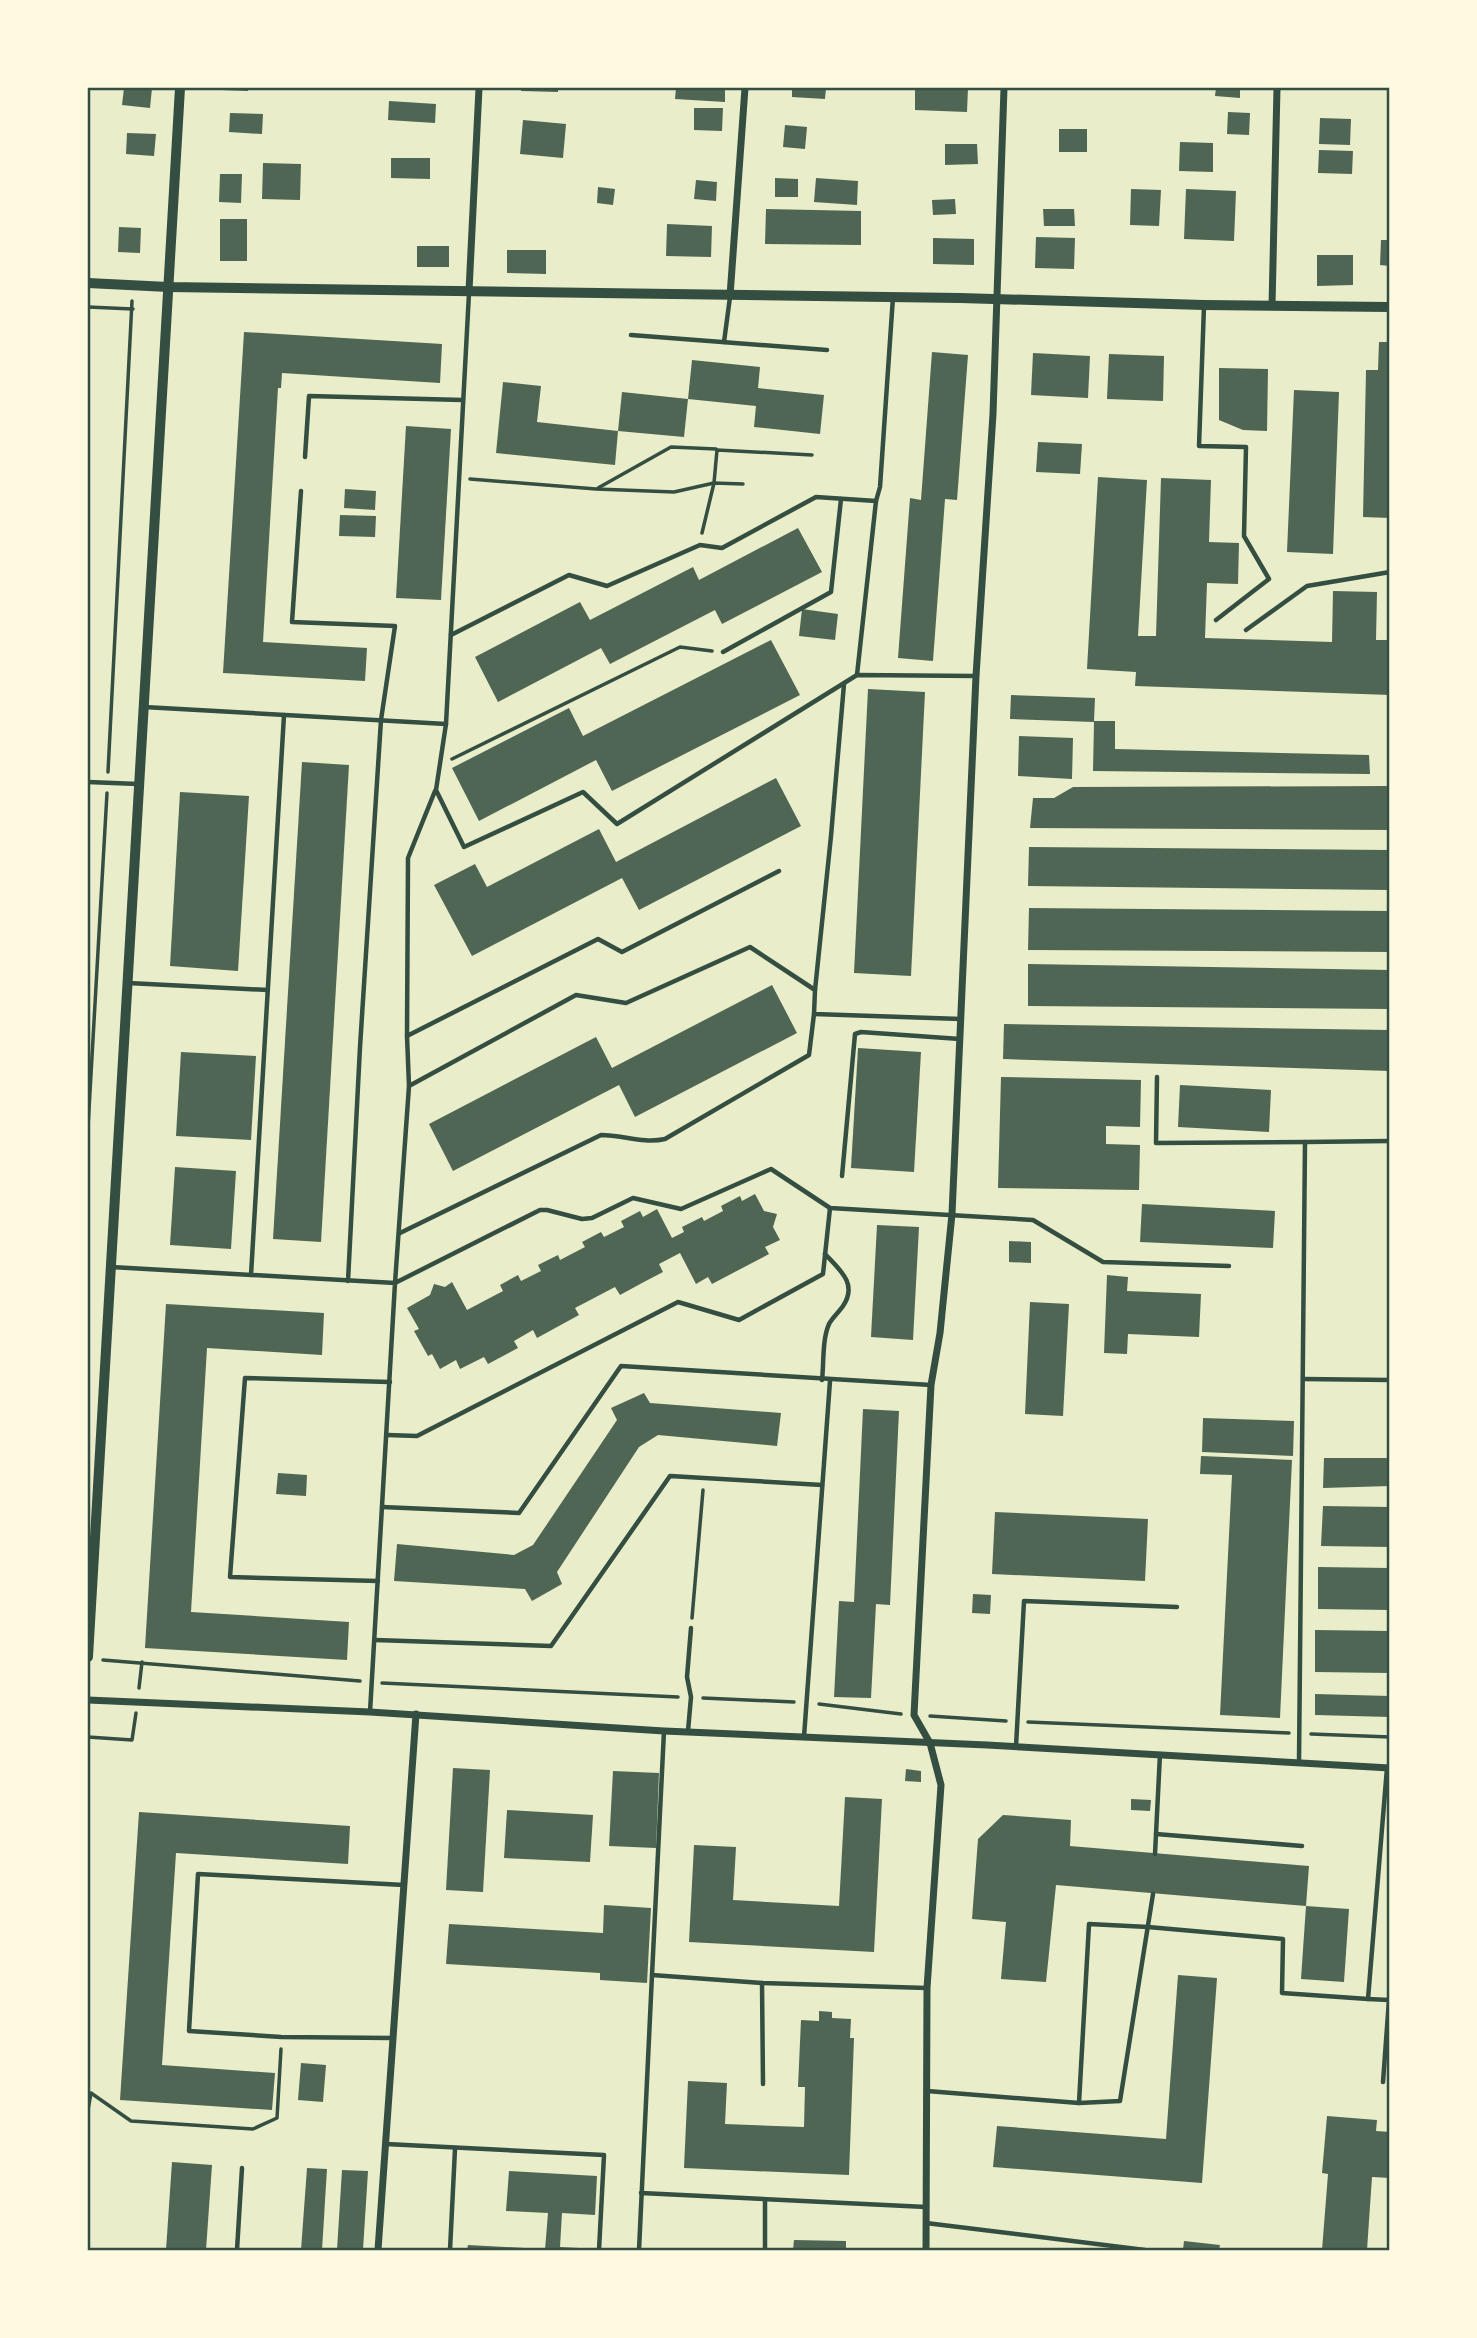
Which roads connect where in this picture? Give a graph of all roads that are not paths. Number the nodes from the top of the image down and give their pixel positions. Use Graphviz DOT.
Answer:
graph roads {
  1 [pos="180,88"];
  2 [pos="479,88"];
  3 [pos="745,88"];
  4 [pos="1004,88"];
  5 [pos="1277,88"];
  6 [pos="88,283"];
  7 [pos="168,286"];
  8 [pos="469,291"];
  9 [pos="730,296"];
  10 [pos="893,297"];
  11 [pos="997,299"];
  12 [pos="1204,305"];
  13 [pos="1272,306"];
  14 [pos="1390,307"];
  15 [pos="631,335"];
  16 [pos="724,342"];
  17 [pos="827,350"];
  18 [pos="463,400"];
  19 [pos="305,457"];
  20 [pos="301,491"];
  21 [pos="841,499"];
  22 [pos="876,501"];
  23 [pos="1390,572"];
  24 [pos="1216,620"];
  25 [pos="1246,630"];
  26 [pos="450,635"];
  27 [pos="723,652"];
  28 [pos="857,675"];
  29 [pos="976,676"];
  30 [pos="844,684"];
  31 [pos="143,707"];
  32 [pos="285,715"];
  33 [pos="381,720"];
  34 [pos="446,724"];
  35 [pos="88,782"];
  36 [pos="139,784"];
  37 [pos="436,790"];
  38 [pos="779,871"];
  39 [pos="127,983"];
  40 [pos="268,990"];
  41 [pos="815,990"];
  42 [pos="814,1014"];
  43 [pos="961,1019"];
  44 [pos="407,1036"];
  45 [pos="960,1039"];
  46 [pos="1157,1077"];
  47 [pos="409,1086"];
  48 [pos="1390,1141"];
  49 [pos="1305,1142"];
  50 [pos="842,1176"];
  51 [pos="830,1208"];
  52 [pos="952,1214"];
  53 [pos="399,1234"];
  54 [pos="825,1255"];
  55 [pos="1229,1266"];
  56 [pos="110,1267"];
  57 [pos="251,1275"];
  58 [pos="348,1281"];
  59 [pos="396,1283"];
  60 [pos="1303,1379"];
  61 [pos="822,1380"];
  62 [pos="1390,1380"];
  63 [pos="830,1381"];
  64 [pos="390,1382"];
  65 [pos="932,1385"];
  66 [pos="387,1435"];
  67 [pos="822,1485"];
  68 [pos="382,1507"];
  69 [pos="378,1581"];
  70 [pos="1177,1606"];
  71 [pos="691,1628"];
  72 [pos="375,1640"];
  73 [pos="88,1657"];
  74 [pos="88,1700"];
  75 [pos="370,1712"];
  76 [pos="416,1714"];
  77 [pos="664,1731"];
  78 [pos="688,1733"];
  79 [pos="804,1737"];
  80 [pos="930,1743"];
  81 [pos="1016,1747"];
  82 [pos="1160,1755"];
  83 [pos="1299,1763"];
  84 [pos="1388,1768"];
  85 [pos="1156,1834"];
  86 [pos="1302,1846"];
  87 [pos="1155,1854"];
  88 [pos="404,1885"];
  89 [pos="1153,1894"];
  90 [pos="1149,1927"];
  91 [pos="652,1975"];
  92 [pos="762,1983"];
  93 [pos="928,1988"];
  94 [pos="1368,1999"];
  95 [pos="393,2038"];
  96 [pos="1383,2082"];
  97 [pos="764,2084"];
  98 [pos="926,2091"];
  99 [pos="1079,2103"];
  100 [pos="386,2144"];
  101 [pos="455,2148"];
  102 [pos="243,2168"];
  103 [pos="641,2193"];
  104 [pos="765,2200"];
  105 [pos="926,2207"];
  106 [pos="926,2223"];
  107 [pos="237,2250"];
  108 [pos="378,2250"];
  109 [pos="450,2250"];
  110 [pos="600,2250"];
  111 [pos="639,2250"];
  112 [pos="765,2250"];
  113 [pos="926,2250"];
  114 [pos="1145,2250"];
  1 -- 7 [label="street"];
  2 -- 8 [label="street"];
  3 -- 9 [label="street"];
  4 -- 11 [label="street"];
  5 -- 13 [label="street"];
  6 -- 7 [label="street"];
  7 -- 8 [label="street"];
  7 -- 31 [label="street"];
  8 -- 9 [label="street"];
  8 -- 18 [label="lane"];
  9 -- 10 [label="street"];
  9 -- 16 [label="lane"];
  10 -- 11 [label="street"];
  10 -- 22 [label="lane"];
  11 -- 12 [label="street"];
  11 -- 29 [label="street"];
  12 -- 13 [label="street"];
  12 -- 24 [label="lane"];
  13 -- 14 [label="street"];
  15 -- 16 [label="lane"];
  16 -- 17 [label="lane"];
  18 -- 19 [label="lane"];
  18 -- 26 [label="lane"];
  20 -- 33 [label="lane"];
  21 -- 22 [label="lane"];
  21 -- 26 [label="lane"];
  21 -- 27 [label="lane"];
  22 -- 28 [label="lane"];
  23 -- 25 [label="lane"];
  26 -- 34 [label="lane"];
  28 -- 29 [label="lane"];
  28 -- 30 [label="lane"];
  29 -- 43 [label="street"];
  30 -- 37 [label="lane"];
  30 -- 41 [label="lane"];
  31 -- 32 [label="lane"];
  31 -- 36 [label="street"];
  32 -- 33 [label="lane"];
  32 -- 40 [label="lane"];
  33 -- 34 [label="lane"];
  33 -- 58 [label="lane"];
  34 -- 37 [label="lane"];
  35 -- 36 [label="lane"];
  36 -- 39 [label="street"];
  37 -- 44 [label="lane"];
  38 -- 44 [label="lane"];
  39 -- 40 [label="lane"];
  39 -- 56 [label="street"];
  40 -- 57 [label="lane"];
  41 -- 42 [label="lane"];
  41 -- 47 [label="lane"];
  42 -- 43 [label="lane"];
  42 -- 53 [label="lane"];
  43 -- 45 [label="street"];
  44 -- 47 [label="lane"];
  45 -- 50 [label="lane"];
  45 -- 52 [label="street"];
  46 -- 49 [label="lane"];
  47 -- 53 [label="lane"];
  48 -- 49 [label="lane"];
  49 -- 60 [label="lane"];
  51 -- 52 [label="lane"];
  51 -- 54 [label="lane"];
  51 -- 59 [label="lane"];
  52 -- 55 [label="lane"];
  52 -- 65 [label="street"];
  53 -- 59 [label="lane"];
  54 -- 61 [label="lane"];
  54 -- 66 [label="lane"];
  56 -- 57 [label="lane"];
  56 -- 73 [label="street"];
  57 -- 58 [label="lane"];
  58 -- 59 [label="lane"];
  59 -- 64 [label="lane"];
  60 -- 62 [label="lane"];
  60 -- 83 [label="lane"];
  61 -- 63 [label="lane"];
  61 -- 68 [label="lane"];
  63 -- 65 [label="lane"];
  63 -- 67 [label="lane"];
  64 -- 66 [label="lane"];
  64 -- 69 [label="lane"];
  65 -- 80 [label="street"];
  66 -- 68 [label="lane"];
  67 -- 72 [label="lane"];
  67 -- 79 [label="lane"];
  68 -- 69 [label="lane"];
  69 -- 72 [label="lane"];
  70 -- 81 [label="lane"];
  71 -- 78 [label="lane"];
  72 -- 75 [label="lane"];
  74 -- 75 [label="street"];
  75 -- 76 [label="street"];
  76 -- 77 [label="street"];
  76 -- 88 [label="street"];
  77 -- 78 [label="street"];
  77 -- 91 [label="lane"];
  78 -- 79 [label="street"];
  79 -- 80 [label="street"];
  80 -- 81 [label="street"];
  80 -- 93 [label="street"];
  81 -- 82 [label="street"];
  82 -- 83 [label="street"];
  82 -- 85 [label="lane"];
  83 -- 84 [label="street"];
  84 -- 94 [label="lane"];
  85 -- 86 [label="lane"];
  85 -- 87 [label="lane"];
  88 -- 95 [label="street"];
  88 -- 95 [label="lane"];
  89 -- 90 [label="lane"];
  90 -- 94 [label="lane"];
  90 -- 99 [label="lane"];
  90 -- 99 [label="lane"];
  91 -- 92 [label="lane"];
  91 -- 103 [label="lane"];
  92 -- 93 [label="lane"];
  92 -- 97 [label="lane"];
  93 -- 98 [label="street"];
  94 -- 96 [label="lane"];
  95 -- 100 [label="street"];
  98 -- 99 [label="lane"];
  98 -- 105 [label="street"];
  100 -- 101 [label="lane"];
  100 -- 108 [label="street"];
  101 -- 109 [label="lane"];
  101 -- 110 [label="lane"];
  102 -- 107 [label="lane"];
  103 -- 104 [label="lane"];
  103 -- 111 [label="lane"];
  104 -- 105 [label="lane"];
  104 -- 112 [label="lane"];
  105 -- 106 [label="street"];
  106 -- 113 [label="street"];
  106 -- 114 [label="lane"];
}
